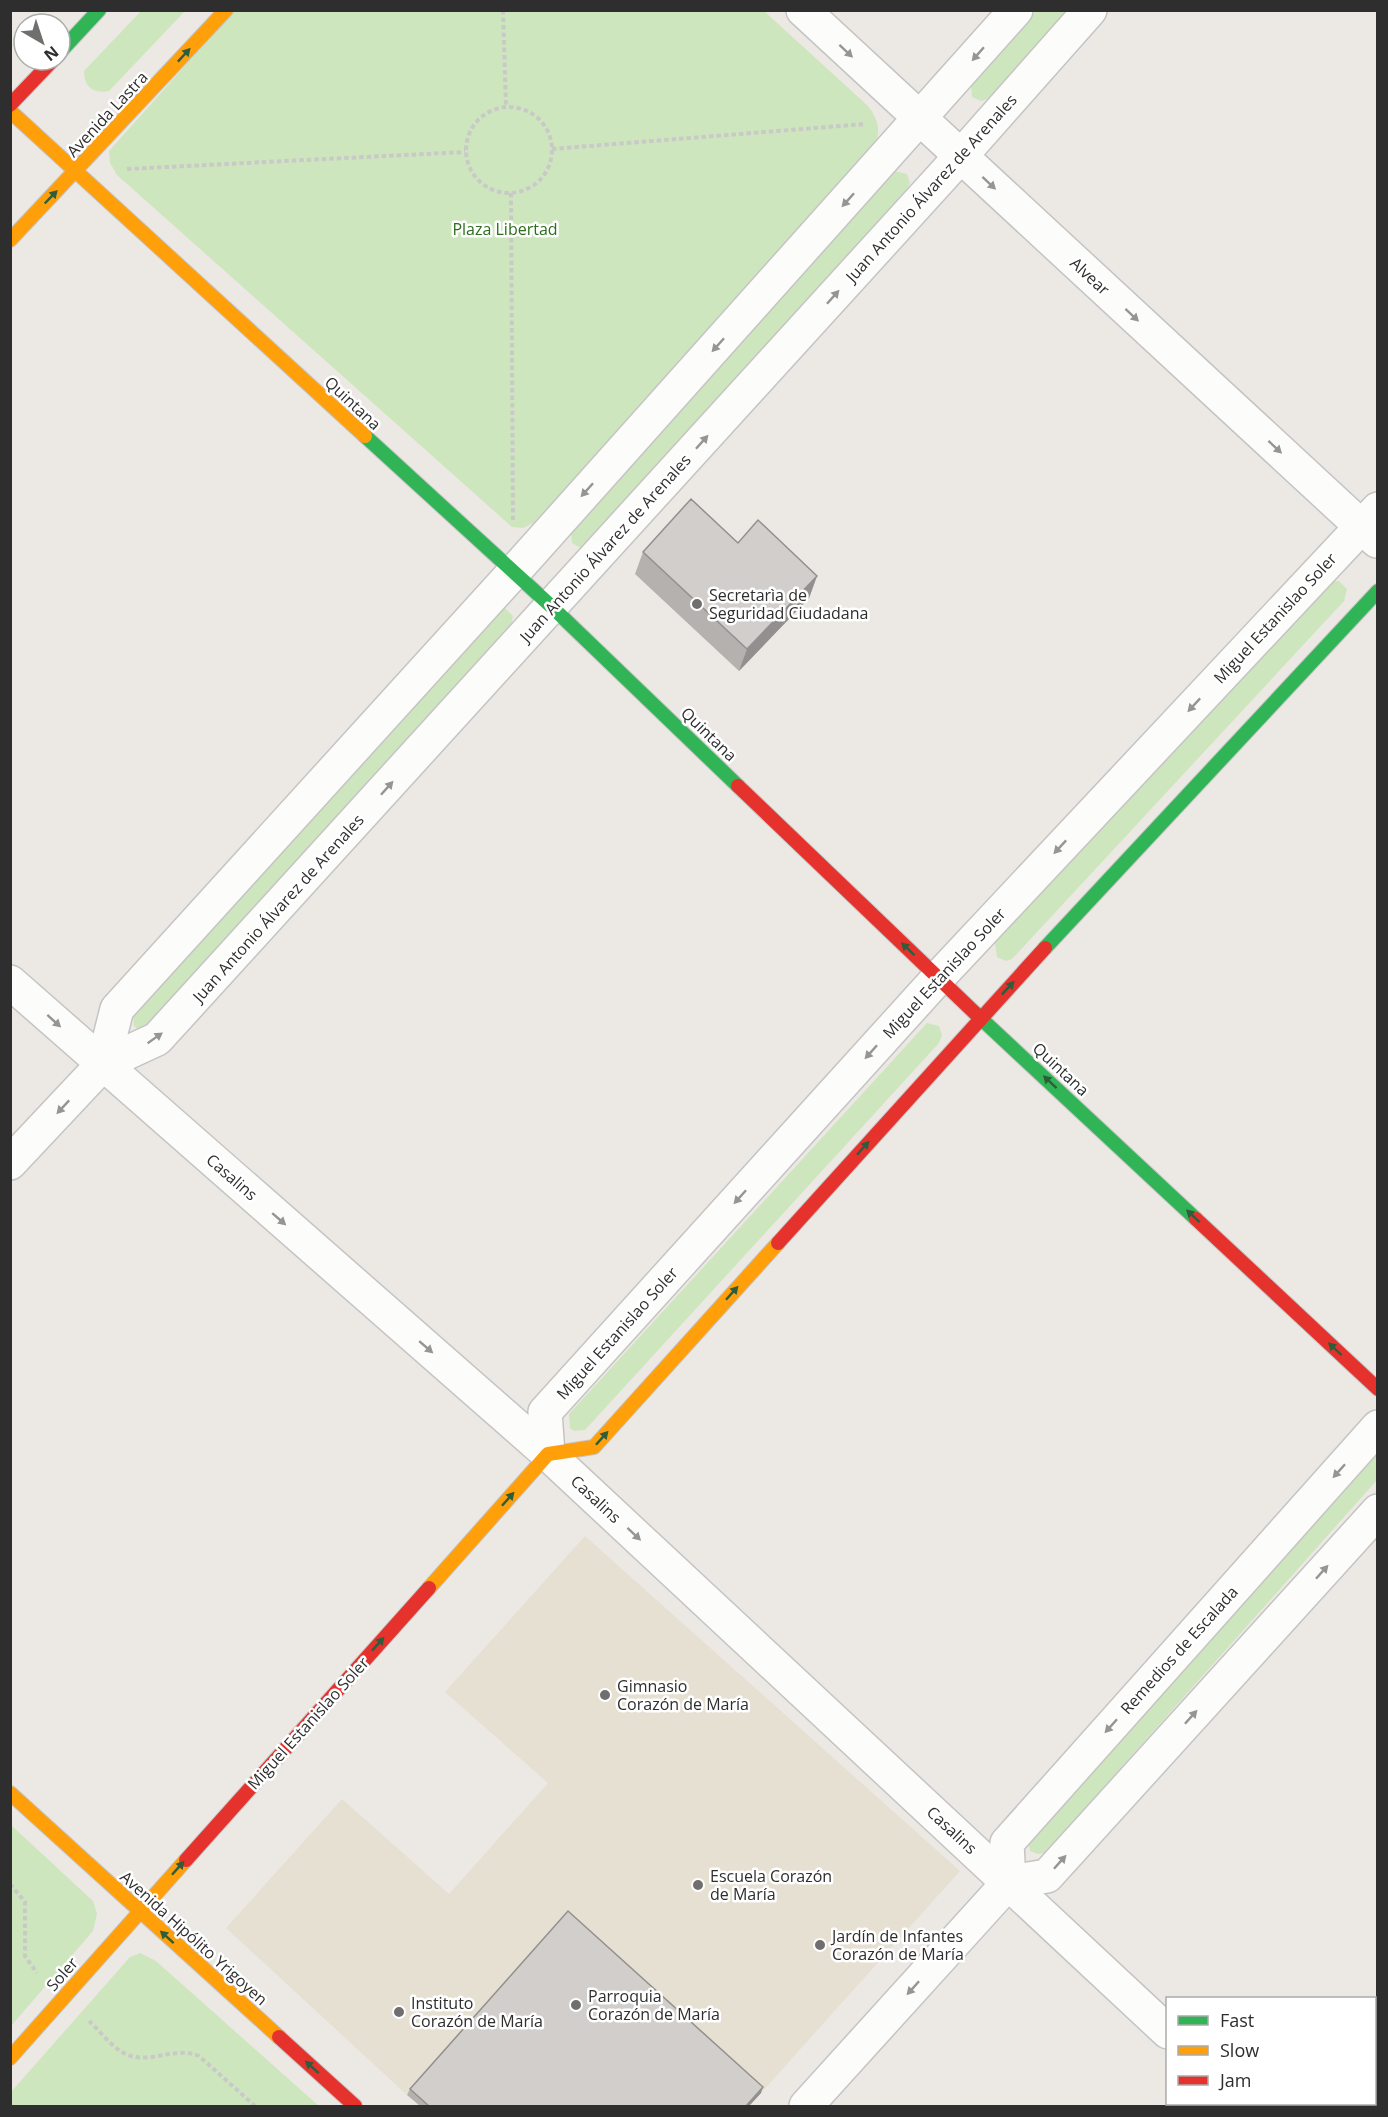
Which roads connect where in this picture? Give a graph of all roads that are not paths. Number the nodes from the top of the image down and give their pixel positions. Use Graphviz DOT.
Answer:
graph roads {
  1 [pos="99,10"];
  2 [pos="226,10"];
  3 [pos="803,10"];
  4 [pos="1016,10"];
  5 [pos="1090,10"];
  6 [pos="72,39"];
  7 [pos="41,72"];
  8 [pos="10,105"];
  9 [pos="10,111"];
  10 [pos="920,120"];
  11 [pos="960,157"];
  12 [pos="76,171"];
  13 [pos="10,240"];
  14 [pos="1372,526"];
  15 [pos="513,573"];
  16 [pos="1377,591"];
  17 [pos="552,607"];
  18 [pos="938,978"];
  19 [pos="10,982"];
  20 [pos="981,1017"];
  21 [pos="103,1064"];
  22 [pos="10,1163"];
  23 [pos="1377,1389"];
  24 [pos="1377,1427"];
  25 [pos="548,1454"];
  26 [pos="1377,1511"];
  27 [pos="10,1793"];
  28 [pos="1009,1882"];
  29 [pos="139,1911"];
  30 [pos="1166,2030"];
  31 [pos="10,2058"];
  32 [pos="355,2106"];
  33 [pos="806,2106"];
  1 -- 6 [label="street"];
  12 -- 2 [label="street, Avenida Lastra, one-way"];
  3 -- 10 [label="street, Alvear, one-way"];
  4 -- 10 [label="street, Juan Antonio Álvarez de Arenales, one-way"];
  5 -- 11 [label="street, Juan Antonio Álvarez de Arenales"];
  7 -- 8 [label="street"];
  9 -- 12 [label="street, Quintana"];
  10 -- 11 [label="street, Alvear"];
  10 -- 15 [label="street, Juan Antonio Álvarez de Arenales, one-way"];
  11 -- 14 [label="street, Alvear, one-way"];
  17 -- 11 [label="street, Juan Antonio Álvarez de Arenales, one-way"];
  13 -- 12 [label="street, Avenida Lastra, one-way"];
  12 -- 15 [label="street, Quintana"];
  14 -- 18 [label="street, Miguel Estanislao Soler, one-way"];
  15 -- 17 [label="street, Quintana"];
  15 -- 21 [label="street, Juan Antonio Álvarez de Arenales"];
  20 -- 16 [label="street, one-way"];
  18 -- 17 [label="street, Quintana, one-way"];
  21 -- 17 [label="street, Juan Antonio Álvarez de Arenales, one-way"];
  18 -- 20 [label="street, Quintana"];
  18 -- 25 [label="street, Miguel Estanislao Soler, one-way"];
  19 -- 21 [label="street, Casalins, one-way"];
  23 -- 20 [label="street, Quintana, one-way"];
  25 -- 20 [label="street, one-way"];
  21 -- 22 [label="street, Juan Antonio Álvarez de Arenales, one-way"];
  21 -- 25 [label="street, Casalins, one-way"];
  24 -- 28 [label="street, Remedios de Escalada, one-way"];
  25 -- 28 [label="street, Casalins, one-way"];
  29 -- 25 [label="street, Miguel Estanislao Soler, one-way"];
  28 -- 26 [label="street, one-way"];
  27 -- 29 [label="street, Avenida Hipólito Yrigoyen"];
  28 -- 30 [label="street, Casalins"];
  28 -- 33 [label="street, one-way"];
  29 -- 31 [label="street, Soler"];
  32 -- 29 [label="street, Avenida Hipólito Yrigoyen, one-way"];
}
